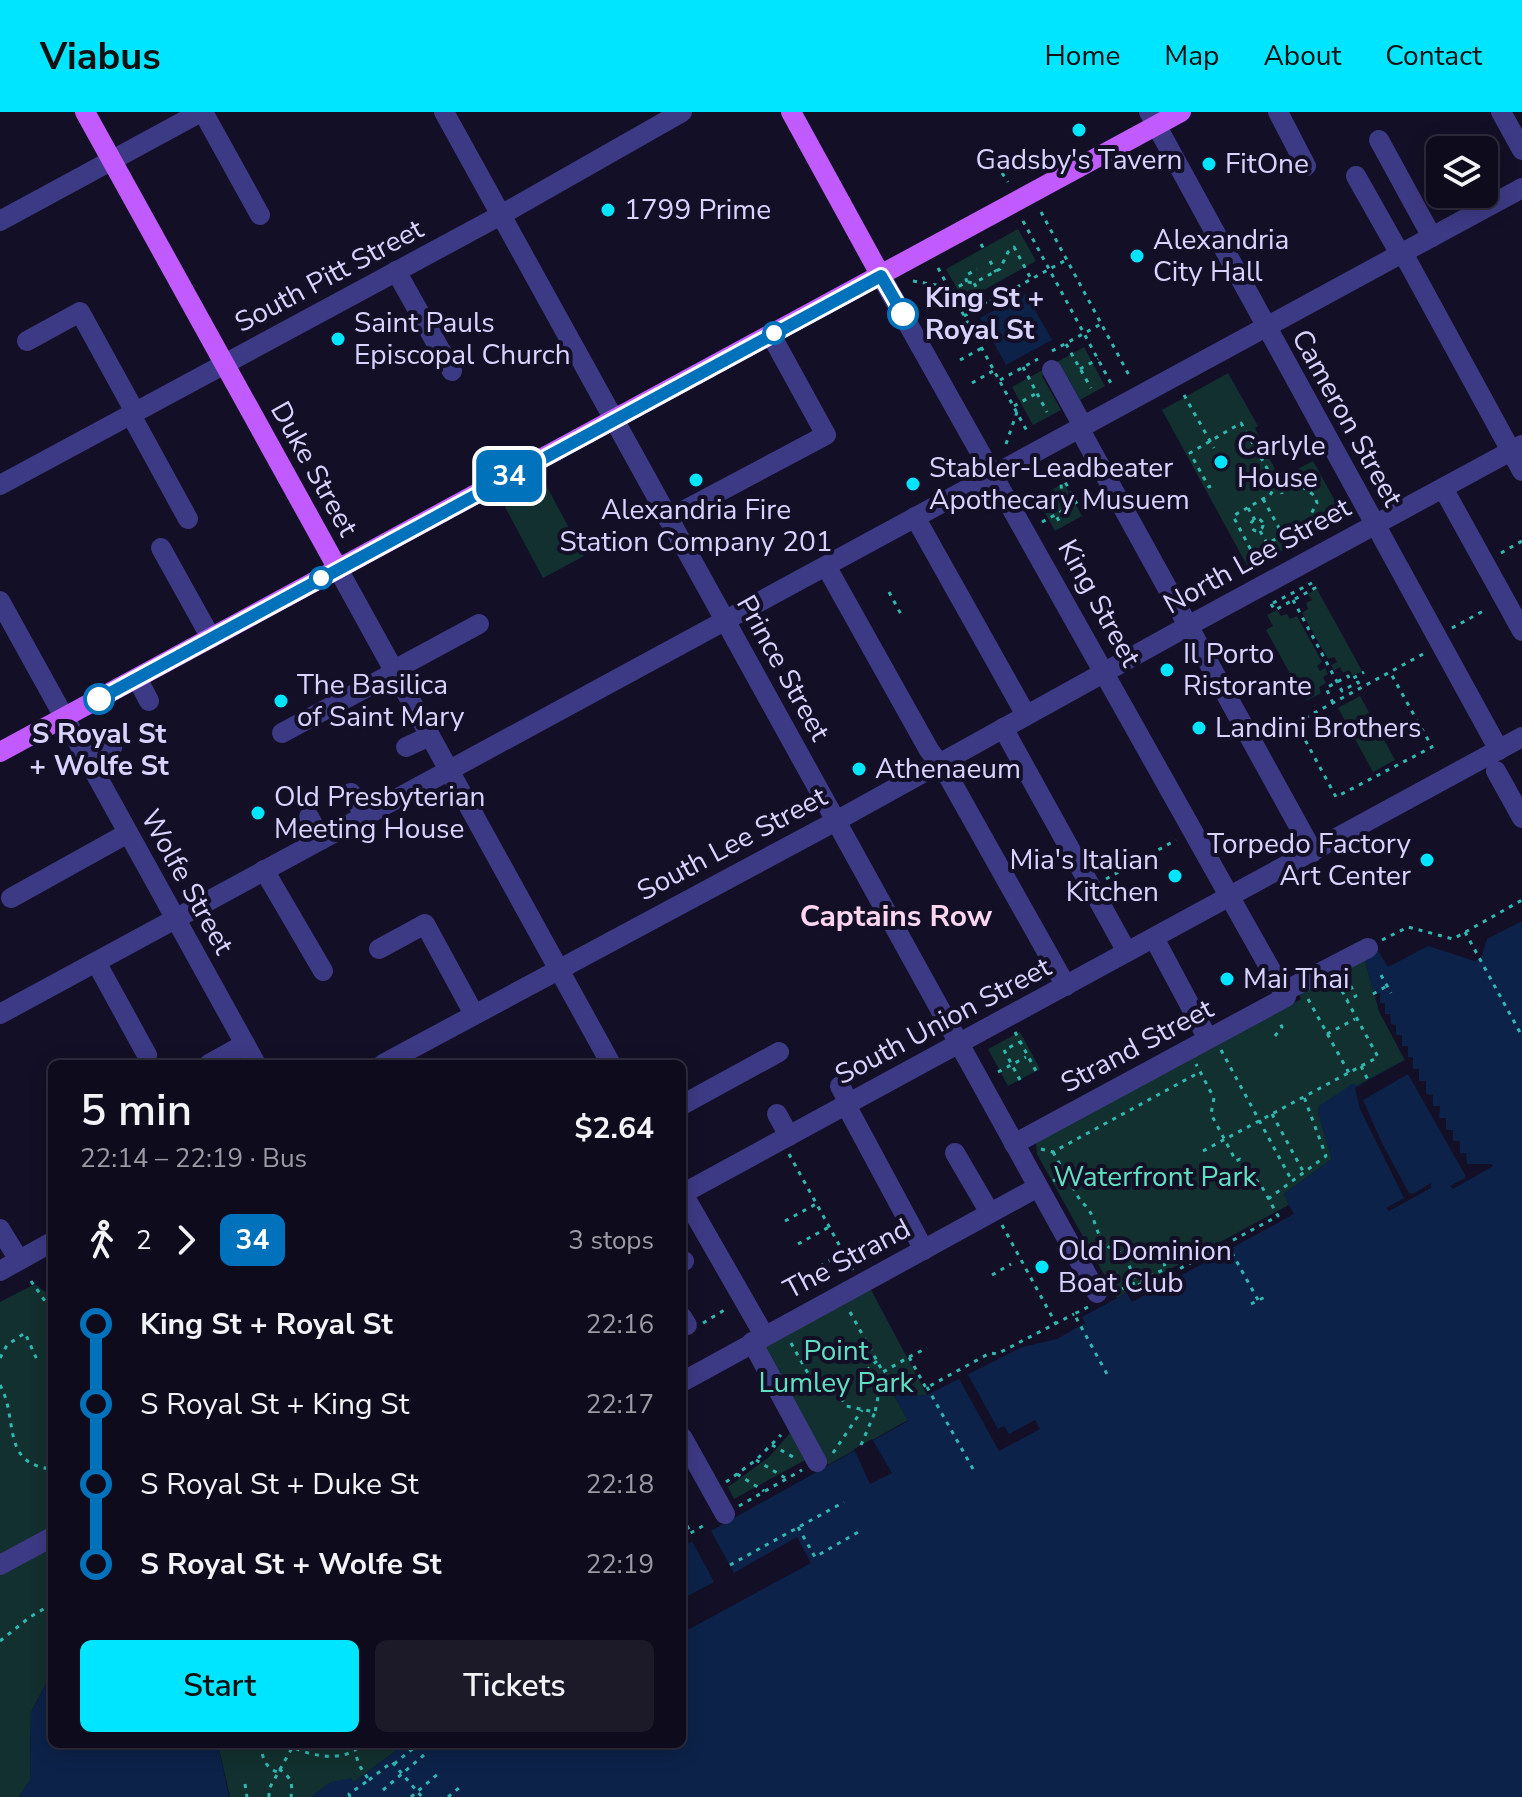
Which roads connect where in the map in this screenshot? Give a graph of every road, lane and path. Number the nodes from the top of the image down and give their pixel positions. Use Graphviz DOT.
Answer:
graph roads {
  1 [pos="85,112"];
  2 [pos="202,112"];
  3 [pos="444,112"];
  4 [pos="682,112"];
  5 [pos="791,112"];
  6 [pos="1181,112"];
  7 [pos="1278,112"];
  8 [pos="1501,112"];
  9 [pos="1152,119"];
  10 [pos="1379,140"];
  11 [pos="1522,150"];
  12 [pos="112,161"];
  13 [pos="1306,166"];
  14 [pos="1002,173"];
  15 [pos="1356,176"];
  16 [pos="1008,182"];
  17 [pos="1522,188"];
  18 [pos="1041,212"];
  19 [pos="260,215"];
  20 [pos="501,215"];
  21 [pos="0,221"];
  22 [pos="1023,221"];
  23 [pos="1432,237"];
  24 [pos="981,244"];
  25 [pos="985,251"];
  26 [pos="1401,254"];
  27 [pos="1066,260"];
  28 [pos="990,261"];
  29 [pos="938,268"];
  30 [pos="977,269"];
  31 [pos="1049,269"];
  32 [pos="396,271"];
  33 [pos="996,272"];
  34 [pos="881,276"];
  35 [pos="1031,279"];
  36 [pos="913,281"];
  37 [pos="967,282"];
  38 [pos="974,283"];
  39 [pos="1089,288"];
  40 [pos="949,289"];
  41 [pos="1083,291"];
  42 [pos="986,304"];
  43 [pos="964,316"];
  44 [pos="969,325"];
  45 [pos="1265,327"];
  46 [pos="771,335"];
  47 [pos="947,338"];
  48 [pos="27,341"];
  49 [pos="1066,344"];
  50 [pos="982,348"];
  51 [pos="1098,359"];
  52 [pos="960,360"];
  53 [pos="224,364"];
  54 [pos="1023,367"];
  55 [pos="1080,369"];
  56 [pos="1052,370"];
  57 [pos="452,371"];
  58 [pos="994,371"];
  59 [pos="1130,377"];
  60 [pos="972,383"];
  61 [pos="1113,387"];
  62 [pos="1091,388"];
  63 [pos="1037,393"];
  64 [pos="1184,395"];
  65 [pos="1014,406"];
  66 [pos="1017,412"];
  67 [pos="1047,412"];
  68 [pos="133,414"];
  69 [pos="614,419"];
  70 [pos="1081,427"];
  71 [pos="1028,433"];
  72 [pos="1210,441"];
  73 [pos="1006,444"];
  74 [pos="1214,448"];
  75 [pos="1517,448"];
  76 [pos="1522,471"];
  77 [pos="1309,473"];
  78 [pos="994,474"];
  79 [pos="1296,482"];
  80 [pos="1278,484"];
  81 [pos="0,485"];
  82 [pos="1211,486"];
  83 [pos="1443,488"];
  84 [pos="1282,494"];
  85 [pos="1263,499"];
  86 [pos="1079,508"];
  87 [pos="1248,508"];
  88 [pos="1066,509"];
  89 [pos="1055,515"];
  90 [pos="915,517"];
  91 [pos="1273,517"];
  92 [pos="188,519"];
  93 [pos="668,519"];
  94 [pos="1255,520"];
  95 [pos="1313,520"];
  96 [pos="1059,521"];
  97 [pos="1042,522"];
  98 [pos="1263,522"];
  99 [pos="1374,524"];
  100 [pos="1252,528"];
  101 [pos="1260,531"];
  102 [pos="1242,534"];
  103 [pos="1522,541"];
  104 [pos="1267,543"];
  105 [pos="161,548"];
  106 [pos="1484,562"];
  107 [pos="826,566"];
  108 [pos="338,569"];
  109 [pos="889,592"];
  110 [pos="1505,599"];
  111 [pos="1293,600"];
  112 [pos="0,601"];
  113 [pos="903,618"];
  114 [pos="725,620"];
  115 [pos="479,624"];
  116 [pos="1188,626"];
  117 [pos="1450,629"];
  118 [pos="1522,631"];
  119 [pos="211,638"];
  120 [pos="1425,653"];
  121 [pos="394,671"];
  122 [pos="1105,672"];
  123 [pos="1364,672"];
  124 [pos="1390,672"];
  125 [pos="137,678"];
  126 [pos="1337,682"];
  127 [pos="1361,688"];
  128 [pos="149,701"];
  129 [pos="1333,703"];
  130 [pos="1026,715"];
  131 [pos="65,717"];
  132 [pos="1296,723"];
  133 [pos="1003,728"];
  134 [pos="282,733"];
  135 [pos="430,736"];
  136 [pos="1522,737"];
  137 [pos="1254,746"];
  138 [pos="406,747"];
  139 [pos="112,748"];
  140 [pos="1499,750"];
  141 [pos="0,752"];
  142 [pos="89,760"];
  143 [pos="939,763"];
  144 [pos="449,770"];
  145 [pos="1496,771"];
  146 [pos="351,793"];
  147 [pos="365,816"];
  148 [pos="309,817"];
  149 [pos="1522,818"];
  150 [pos="836,821"];
  151 [pos="128,833"];
  152 [pos="321,840"];
  153 [pos="1176,840"];
  154 [pos="1313,852"];
  155 [pos="264,870"];
  156 [pos="1091,888"];
  157 [pos="1230,897"];
  158 [pos="11,898"];
  159 [pos="1522,900"];
  160 [pos="175,919"];
  161 [pos="1465,932"];
  162 [pos="1154,938"];
  163 [pos="1371,946"];
  164 [pos="379,949"];
  165 [pos="1127,952"];
  166 [pos="96,962"];
  167 [pos="1334,966"];
  168 [pos="558,969"];
  169 [pos="323,971"];
  170 [pos="1381,975"];
  171 [pos="1066,986"];
  172 [pos="1387,986"];
  173 [pos="1391,993"];
  174 [pos="1373,994"];
  175 [pos="1307,997"];
  176 [pos="1347,1000"];
  177 [pos="1281,1001"];
  178 [pos="0,1014"];
  179 [pos="474,1014"];
  180 [pos="1357,1018"];
  181 [pos="1015,1032"];
  182 [pos="1327,1034"];
  183 [pos="1275,1036"];
  184 [pos="1522,1036"];
  185 [pos="1020,1042"];
  186 [pos="1202,1042"];
  187 [pos="245,1044"];
  188 [pos="958,1044"];
  189 [pos="779,1052"];
  190 [pos="147,1055"];
  191 [pos="1028,1056"];
  192 [pos="216,1060"];
  193 [pos="254,1060"];
  194 [pos="390,1060"];
  195 [pos="609,1060"];
  196 [pos="1012,1065"];
  197 [pos="1361,1066"];
  198 [pos="1036,1071"];
  199 [pos="998,1072"];
  200 [pos="1200,1072"];
  201 [pos="1349,1073"];
  202 [pos="1321,1077"];
  203 [pos="1020,1080"];
  204 [pos="1368,1080"];
  205 [pos="1326,1085"];
  206 [pos="1304,1097"];
  207 [pos="845,1098"];
  208 [pos="686,1103"];
  209 [pos="777,1114"];
  210 [pos="1272,1114"];
  211 [pos="1260,1121"];
  212 [pos="1224,1140"];
  213 [pos="1014,1144"];
  214 [pos="789,1145"];
  215 [pos="1037,1148"];
  216 [pos="1203,1151"];
  217 [pos="1053,1152"];
  218 [pos="955,1153"];
  219 [pos="1304,1173"];
  220 [pos="1066,1174"];
  221 [pos="1292,1181"];
  222 [pos="1045,1184"];
  223 [pos="686,1191"];
  224 [pos="1268,1199"];
  225 [pos="686,1201"];
  226 [pos="816,1204"];
  227 [pos="995,1217"];
  228 [pos="785,1221"];
  229 [pos="829,1227"];
  230 [pos="0,1229"];
  231 [pos="48,1244"];
  232 [pos="798,1244"];
  233 [pos="1227,1244"];
  234 [pos="924,1250"];
  235 [pos="843,1253"];
  236 [pos="1163,1253"];
  237 [pos="19,1260"];
  238 [pos="1011,1264"];
  239 [pos="820,1266"];
  240 [pos="0,1271"];
  241 [pos="854,1272"];
  242 [pos="992,1275"];
  243 [pos="31,1281"];
  244 [pos="1139,1283"];
  245 [pos="1097,1293"];
  246 [pos="841,1294"];
  247 [pos="1265,1297"];
  248 [pos="1258,1300"];
  249 [pos="1251,1304"];
  250 [pos="48,1305"];
  251 [pos="1082,1310"];
  252 [pos="1074,1314"];
  253 [pos="1056,1324"];
  254 [pos="786,1334"];
  255 [pos="758,1339"];
  256 [pos="927,1348"];
  257 [pos="909,1357"];
  258 [pos="0,1358"];
  259 [pos="877,1361"];
  260 [pos="38,1362"];
  261 [pos="883,1372"];
  262 [pos="1107,1374"];
  263 [pos="686,1380"];
  264 [pos="0,1385"];
  265 [pos="927,1387"];
  266 [pos="878,1393"];
  267 [pos="862,1410"];
  268 [pos="875,1412"];
  269 [pos="3,1413"];
  270 [pos="795,1421"];
  271 [pos="686,1444"];
  272 [pos="772,1445"];
  273 [pos="861,1445"];
  274 [pos="15,1458"];
  275 [pos="756,1460"];
  276 [pos="813,1464"];
  277 [pos="48,1469"];
  278 [pos="973,1469"];
  279 [pos="737,1474"];
  280 [pos="787,1479"];
  281 [pos="711,1490"];
  282 [pos="765,1492"];
  283 [pos="844,1502"];
  284 [pos="725,1514"];
  285 [pos="686,1524"];
  286 [pos="798,1527"];
  287 [pos="860,1531"];
  288 [pos="691,1533"];
  289 [pos="686,1536"];
  290 [pos="48,1539"];
  291 [pos="0,1565"];
  292 [pos="730,1565"];
  293 [pos="48,1606"];
  294 [pos="0,1641"];
  295 [pos="262,1748"];
  296 [pos="292,1748"];
  297 [pos="358,1748"];
  298 [pos="414,1748"];
  299 [pos="355,1752"];
  300 [pos="424,1755"];
  301 [pos="394,1764"];
  302 [pos="278,1770"];
  303 [pos="439,1773"];
  304 [pos="402,1774"];
  305 [pos="369,1780"];
  306 [pos="245,1784"];
  307 [pos="460,1787"];
  308 [pos="383,1790"];
  309 [pos="417,1792"];
  310 [pos="247,1797"];
  311 [pos="269,1797"];
  312 [pos="291,1797"];
  313 [pos="350,1797"];
  314 [pos="411,1797"];
  315 [pos="422,1797"];
  316 [pos="448,1797"];
  1 -- 12 [label="main road, Duke Street"];
  2 -- 12 [label="street"];
  2 -- 19 [label="street"];
  3 -- 20 [label="street, Prince Street"];
  4 -- 20 [label="street, South Pitt Street"];
  5 -- 34 [label="main road, King Street"];
  6 -- 9 [label="main road"];
  7 -- 13 [label="street"];
  8 -- 11 [label="street"];
  9 -- 34 [label="main road"];
  9 -- 45 [label="street, Cameron Street"];
  10 -- 23 [label="street"];
  12 -- 21 [label="street"];
  12 -- 53 [label="main road, Duke Street"];
  14 -- 16 [label="path"];
  15 -- 26 [label="street"];
  17 -- 23 [label="street"];
  18 -- 27 [label="path"];
  20 -- 32 [label="street, South Pitt Street"];
  20 -- 69 [label="street, Prince Street"];
  22 -- 31 [label="path"];
  23 -- 26 [label="street"];
  24 -- 25 [label="path"];
  26 -- 45 [label="street"];
  26 -- 75 [label="street"];
  27 -- 31 [label="path"];
  27 -- 41 [label="path"];
  28 -- 33 [label="path"];
  29 -- 40 [label="path"];
  30 -- 37 [label="path"];
  31 -- 35 [label="path"];
  31 -- 51 [label="path"];
  32 -- 53 [label="street, South Pitt Street"];
  32 -- 57 [label="street"];
  33 -- 35 [label="path"];
  33 -- 38 [label="path"];
  34 -- 46 [label="main road"];
  34 -- 78 [label="street, King Street"];
  35 -- 42 [label="path"];
  36 -- 40 [label="path"];
  37 -- 38 [label="path"];
  37 -- 40 [label="path"];
  38 -- 42 [label="path"];
  39 -- 41 [label="path"];
  40 -- 43 [label="path"];
  41 -- 59 [label="path"];
  42 -- 43 [label="path"];
  43 -- 44 [label="path"];
  44 -- 47 [label="path"];
  44 -- 50 [label="path"];
  45 -- 70 [label="street"];
  45 -- 99 [label="street, Cameron Street"];
  46 -- 69 [label="main road"];
  46 -- 93 [label="street"];
  48 -- 68 [label="street"];
  49 -- 55 [label="path"];
  50 -- 52 [label="path"];
  50 -- 58 [label="path"];
  51 -- 55 [label="path"];
  51 -- 61 [label="path"];
  53 -- 68 [label="street, South Pitt Street"];
  53 -- 108 [label="main road, Duke Street"];
  54 -- 63 [label="path"];
  55 -- 62 [label="path"];
  56 -- 70 [label="street"];
  58 -- 60 [label="path"];
  58 -- 65 [label="path"];
  63 -- 65 [label="path"];
  63 -- 67 [label="path"];
  64 -- 72 [label="path"];
  65 -- 66 [label="path"];
  66 -- 71 [label="path"];
  66 -- 73 [label="path"];
  68 -- 81 [label="street, South Pitt Street"];
  68 -- 92 [label="street"];
  69 -- 93 [label="street, Prince Street"];
  69 -- 108 [label="main road"];
  70 -- 78 [label="street"];
  70 -- 116 [label="street"];
  72 -- 74 [label="path"];
  72 -- 80 [label="path"];
  72 -- 82 [label="path"];
  75 -- 76 [label="street"];
  75 -- 83 [label="street, North Lee Street"];
  77 -- 79 [label="path"];
  78 -- 90 [label="street"];
  78 -- 122 [label="street, King Street"];
  79 -- 80 [label="path"];
  79 -- 95 [label="path"];
  80 -- 84 [label="path"];
  80 -- 85 [label="path"];
  83 -- 99 [label="street, North Lee Street"];
  83 -- 106 [label="street"];
  85 -- 87 [label="path"];
  85 -- 91 [label="path"];
  86 -- 89 [label="path"];
  87 -- 94 [label="path"];
  87 -- 102 [label="path"];
  88 -- 89 [label="path"];
  89 -- 96 [label="path"];
  89 -- 97 [label="path"];
  90 -- 107 [label="street"];
  90 -- 130 [label="street"];
  91 -- 98 [label="path"];
  91 -- 104 [label="path"];
  93 -- 114 [label="street, Prince Street"];
  94 -- 98 [label="path"];
  94 -- 100 [label="path"];
  98 -- 101 [label="path"];
  99 -- 116 [label="street, North Lee Street"];
  99 -- 140 [label="street, Cameron Street"];
  100 -- 101 [label="path"];
  100 -- 102 [label="path"];
  101 -- 104 [label="path"];
  102 -- 104 [label="path"];
  103 -- 106 [label="path"];
  105 -- 119 [label="street"];
  106 -- 110 [label="street"];
  107 -- 114 [label="street"];
  107 -- 143 [label="street"];
  108 -- 119 [label="main road"];
  108 -- 121 [label="street, Duke Street"];
  109 -- 113 [label="path"];
  110 -- 117 [label="path"];
  110 -- 118 [label="street"];
  111 -- 111 [label="path"];
  111 -- 126 [label="path"];
  112 -- 131 [label="street, Wolfe Street"];
  114 -- 144 [label="street"];
  114 -- 150 [label="street, Prince Street"];
  115 -- 121 [label="street"];
  116 -- 122 [label="street, North Lee Street"];
  116 -- 137 [label="street"];
  119 -- 125 [label="main road"];
  120 -- 124 [label="path"];
  121 -- 134 [label="street"];
  121 -- 135 [label="street, Duke Street"];
  122 -- 130 [label="street, South Lee Street"];
  122 -- 157 [label="street, King Street"];
  123 -- 126 [label="path"];
  124 -- 127 [label="path"];
  124 -- 132 [label="path"];
  125 -- 128 [label="street"];
  125 -- 131 [label="main road"];
  126 -- 127 [label="path"];
  126 -- 129 [label="path"];
  127 -- 129 [label="path"];
  129 -- 132 [label="path"];
  130 -- 133 [label="street, South Lee Street"];
  131 -- 141 [label="main road"];
  131 -- 142 [label="street, Wolfe Street"];
  132 -- 137 [label="path"];
  133 -- 143 [label="street, South Lee Street"];
  133 -- 156 [label="street"];
  135 -- 138 [label="street"];
  135 -- 144 [label="street, Duke Street"];
  136 -- 140 [label="street, South Union Street"];
  137 -- 154 [label="street"];
  139 -- 142 [label="street"];
  140 -- 154 [label="street, South Union Street"];
  142 -- 151 [label="street, Wolfe Street"];
  143 -- 150 [label="street, South Lee Street"];
  143 -- 171 [label="street"];
  144 -- 147 [label="street"];
  144 -- 168 [label="street, Duke Street"];
  145 -- 149 [label="street"];
  146 -- 147 [label="street"];
  147 -- 152 [label="street"];
  148 -- 152 [label="street"];
  150 -- 168 [label="street, South Lee Street"];
  150 -- 188 [label="street, Prince Street"];
  151 -- 158 [label="street"];
  151 -- 160 [label="street, Wolfe Street"];
  152 -- 155 [label="street"];
  153 -- 156 [label="path"];
  154 -- 157 [label="street, South Union Street"];
  155 -- 160 [label="street"];
  155 -- 169 [label="street"];
  156 -- 165 [label="street"];
  157 -- 162 [label="street, South Union Street"];
  157 -- 177 [label="street, King Street"];
  159 -- 161 [label="path"];
  160 -- 166 [label="street"];
  160 -- 187 [label="street, Wolfe Street"];
  161 -- 163 [label="path"];
  161 -- 184 [label="path"];
  162 -- 165 [label="street, South Union Street"];
  162 -- 186 [label="street"];
  163 -- 167 [label="street, Strand Street"];
  164 -- 179 [label="street"];
  165 -- 171 [label="street, South Union Street"];
  166 -- 178 [label="street"];
  166 -- 190 [label="street"];
  167 -- 176 [label="path"];
  167 -- 176 [label="path"];
  167 -- 177 [label="street, Strand Street"];
  168 -- 179 [label="street, South Lee Street"];
  168 -- 195 [label="street, Duke Street"];
  170 -- 172 [label="path"];
  171 -- 188 [label="street, South Union Street"];
  172 -- 173 [label="path"];
  172 -- 174 [label="path"];
  175 -- 182 [label="path"];
  176 -- 180 [label="path"];
  177 -- 183 [label="path"];
  177 -- 186 [label="street, Strand Street"];
  179 -- 194 [label="street, South Lee Street"];
  180 -- 182 [label="path"];
  180 -- 197 [label="path"];
  181 -- 185 [label="path"];
  182 -- 201 [label="path"];
  185 -- 191 [label="path"];
  185 -- 196 [label="path"];
  186 -- 200 [label="path"];
  186 -- 211 [label="path"];
  186 -- 213 [label="street, Strand Street"];
  187 -- 192 [label="street"];
  187 -- 193 [label="street, Wolfe Street"];
  188 -- 207 [label="street, South Union Street"];
  188 -- 213 [label="street, Prince Street"];
  189 -- 208 [label="street"];
  191 -- 196 [label="path"];
  191 -- 198 [label="path"];
  196 -- 199 [label="path"];
  196 -- 203 [label="path"];
  197 -- 201 [label="path"];
  197 -- 204 [label="path"];
  200 -- 212 [label="path"];
  200 -- 217 [label="path"];
  201 -- 205 [label="path"];
  202 -- 205 [label="path"];
  205 -- 206 [label="path"];
  206 -- 210 [label="path"];
  206 -- 219 [label="path"];
  207 -- 214 [label="street, South Union Street"];
  207 -- 234 [label="street"];
  209 -- 214 [label="street"];
  210 -- 211 [label="path"];
  210 -- 219 [label="path"];
  211 -- 212 [label="path"];
  211 -- 221 [label="path"];
  212 -- 216 [label="path"];
  212 -- 224 [label="path"];
  213 -- 222 [label="street, Prince Street"];
  214 -- 223 [label="street, South Union Street"];
  214 -- 226 [label="path"];
  215 -- 217 [label="path"];
  217 -- 220 [label="path"];
  218 -- 227 [label="street"];
  219 -- 221 [label="path"];
  220 -- 222 [label="path"];
  220 -- 244 [label="path"];
  221 -- 224 [label="path"];
  222 -- 227 [label="street, The Strand"];
  222 -- 245 [label="street, Prince Street"];
  224 -- 233 [label="path"];
  225 -- 255 [label="street"];
  226 -- 228 [label="path"];
  226 -- 229 [label="path"];
  227 -- 234 [label="street, The Strand"];
  227 -- 253 [label="path"];
  229 -- 232 [label="path"];
  229 -- 235 [label="path"];
  230 -- 237 [label="street"];
  231 -- 237 [label="street"];
  233 -- 244 [label="path"];
  233 -- 248 [label="path"];
  234 -- 246 [label="street, The Strand"];
  235 -- 239 [label="path"];
  235 -- 241 [label="path"];
  236 -- 244 [label="path"];
  237 -- 240 [label="street"];
  238 -- 242 [label="path"];
  243 -- 250 [label="path"];
  246 -- 255 [label="street, The Strand"];
  246 -- 259 [label="path"];
  247 -- 248 [label="path"];
  248 -- 249 [label="path"];
  251 -- 252 [label="path"];
  252 -- 253 [label="path"];
  252 -- 262 [label="path"];
  253 -- 265 [label="path"];
  254 -- 267 [label="path"];
  255 -- 263 [label="street, The Strand"];
  255 -- 270 [label="street"];
  256 -- 257 [label="path"];
  257 -- 261 [label="path"];
  257 -- 265 [label="path"];
  258 -- 260 [label="path"];
  259 -- 261 [label="path"];
  259 -- 266 [label="path"];
  261 -- 266 [label="path"];
  264 -- 269 [label="path"];
  265 -- 278 [label="path"];
  266 -- 268 [label="path"];
  267 -- 268 [label="path"];
  267 -- 276 [label="path"];
  268 -- 273 [label="path"];
  270 -- 272 [label="path"];
  270 -- 276 [label="street"];
  271 -- 281 [label="street"];
  272 -- 275 [label="path"];
  272 -- 276 [label="path"];
  274 -- 277 [label="path"];
  275 -- 279 [label="path"];
  275 -- 280 [label="path"];
  276 -- 280 [label="path"];
  279 -- 281 [label="path"];
  279 -- 282 [label="path"];
  280 -- 282 [label="path"];
  281 -- 284 [label="street"];
  282 -- 284 [label="path"];
  283 -- 286 [label="path"];
  284 -- 288 [label="path"];
  285 -- 288 [label="path"];
  286 -- 287 [label="path"];
  286 -- 292 [label="path"];
  288 -- 289 [label="path"];
  290 -- 291 [label="street"];
  293 -- 294 [label="path"];
  295 -- 302 [label="path"];
  296 -- 299 [label="path"];
  296 -- 302 [label="path"];
  297 -- 299 [label="path"];
  298 -- 301 [label="path"];
  299 -- 305 [label="path"];
  300 -- 304 [label="path"];
  301 -- 304 [label="path"];
  301 -- 305 [label="path"];
  302 -- 311 [label="path"];
  302 -- 312 [label="path"];
  303 -- 309 [label="path"];
  304 -- 308 [label="path"];
  304 -- 309 [label="path"];
  305 -- 313 [label="path"];
  306 -- 310 [label="path"];
  307 -- 316 [label="path"];
  309 -- 314 [label="path"];
  309 -- 315 [label="path"];
}
